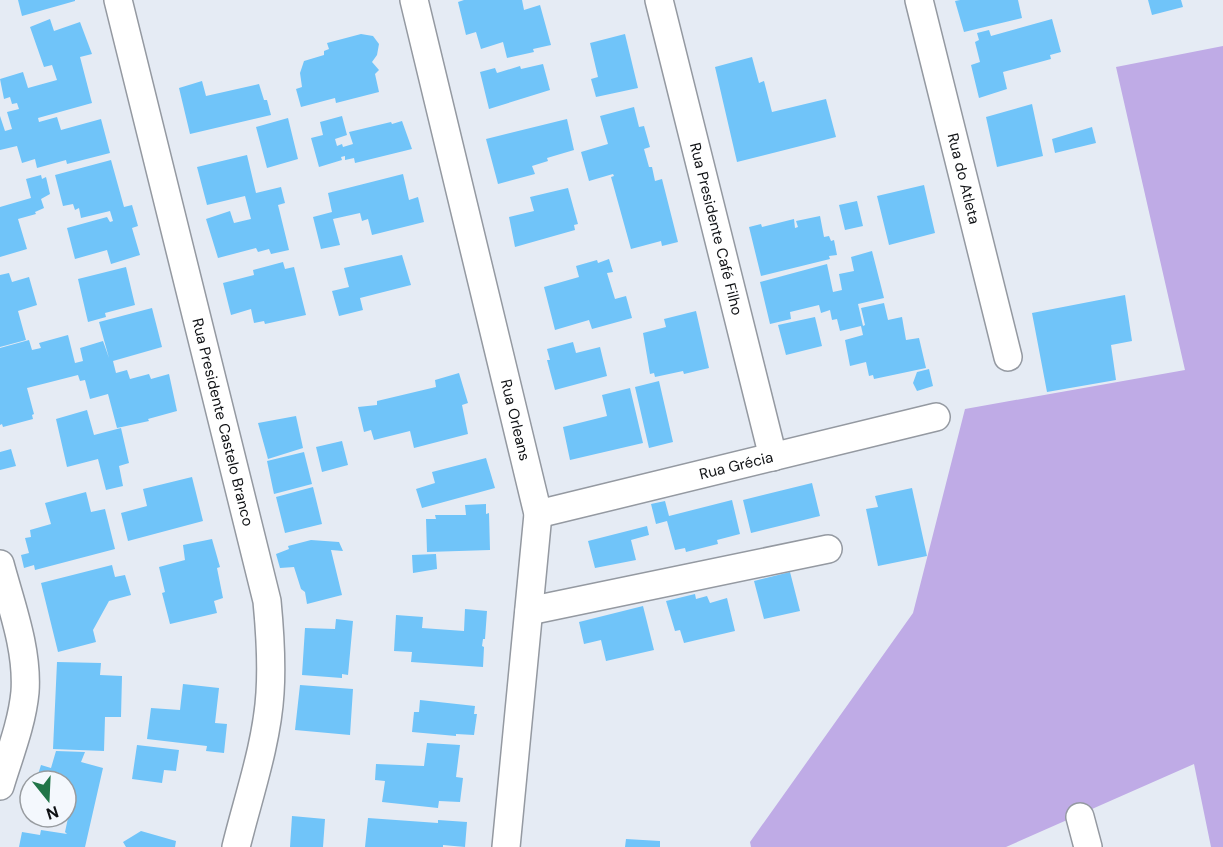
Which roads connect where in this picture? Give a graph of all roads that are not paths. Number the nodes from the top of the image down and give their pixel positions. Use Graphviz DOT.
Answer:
graph roads {
  1 [pos="118,0"];
  2 [pos="414,0"];
  3 [pos="659,0"];
  4 [pos="919,0"];
  5 [pos="1008,357"];
  6 [pos="936,417"];
  7 [pos="773,457"];
  8 [pos="538,514"];
  9 [pos="828,549"];
  10 [pos="0,564"];
  11 [pos="529,611"];
  12 [pos="0,786"];
  13 [pos="1080,817"];
  14 [pos="236,847"];
  15 [pos="506,847"];
  16 [pos="1088,847"];
  1 -- 14 [label="street, Rua Presidente Castelo Branco"];
  2 -- 8 [label="street, Rua Orleans"];
  3 -- 7 [label="street, Rua Presidente Café Filho"];
  4 -- 5 [label="street, Rua do Atleta"];
  6 -- 7 [label="street, Rua Grécia"];
  7 -- 8 [label="street, Rua Grécia"];
  8 -- 11 [label="street, Rua Orleans"];
  9 -- 11 [label="street"];
  10 -- 12 [label="street"];
  11 -- 15 [label="street, Rua Orleans"];
  13 -- 16 [label="street"];
}
